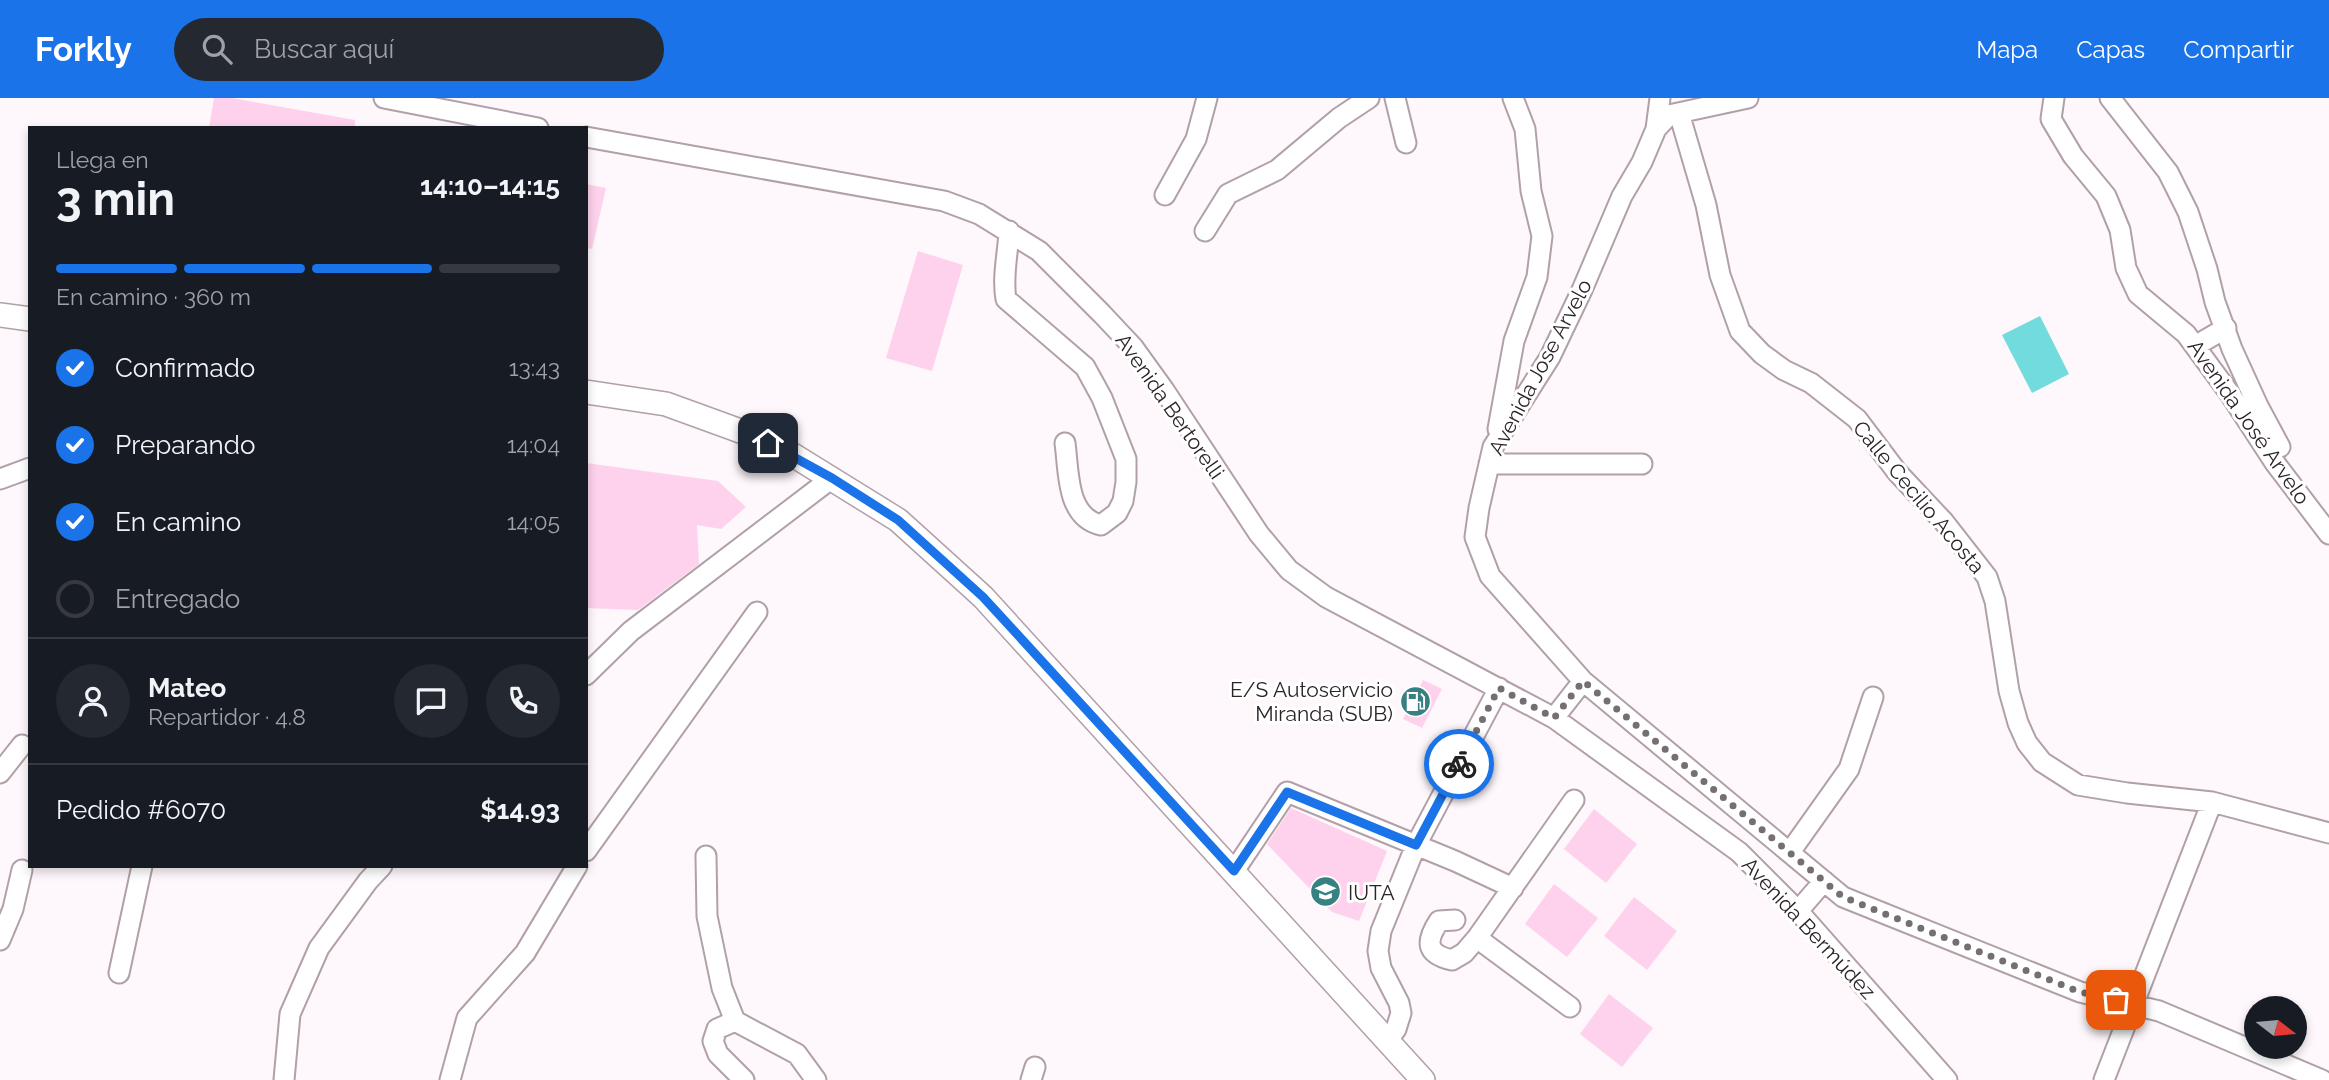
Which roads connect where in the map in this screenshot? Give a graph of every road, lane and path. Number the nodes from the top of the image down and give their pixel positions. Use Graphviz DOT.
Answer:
graph roads {
  1 [pos="384,98"];
  2 [pos="1207,98"];
  3 [pos="1369,98"];
  4 [pos="1395,98"];
  5 [pos="1513,98"];
  6 [pos="1660,98"];
  7 [pos="1748,98"];
  8 [pos="2109,98"];
  9 [pos="2054,99"];
  10 [pos="1679,113"];
  11 [pos="528,126"];
  12 [pos="1656,129"];
  13 [pos="588,137"];
  14 [pos="1406,143"];
  15 [pos="1165,195"];
  16 [pos="1009,231"];
  17 [pos="1205,231"];
  18 [pos="0,315"];
  19 [pos="28,319"];
  20 [pos="2226,328"];
  21 [pos="2195,346"];
  22 [pos="588,391"];
  23 [pos="1065,443"];
  24 [pos="1491,455"];
  25 [pos="1642,464"];
  26 [pos="28,469"];
  27 [pos="832,478"];
  28 [pos="0,479"];
  29 [pos="2329,516"];
  30 [pos="2329,534"];
  31 [pos="757,612"];
  32 [pos="588,673"];
  33 [pos="1583,681"];
  34 [pos="1499,688"];
  35 [pos="1873,697"];
  36 [pos="1554,718"];
  37 [pos="26,743"];
  38 [pos="0,748"];
  39 [pos="0,773"];
  40 [pos="1574,800"];
  41 [pos="2212,802"];
  42 [pos="2329,833"];
  43 [pos="1416,845"];
  44 [pos="588,848"];
  45 [pos="1790,852"];
  46 [pos="706,856"];
  47 [pos="26,864"];
  48 [pos="142,868"];
  49 [pos="380,868"];
  50 [pos="576,868"];
  51 [pos="1234,871"];
  52 [pos="1824,881"];
  53 [pos="1513,888"];
  54 [pos="0,900"];
  55 [pos="1798,911"];
  56 [pos="1455,920"];
  57 [pos="1477,938"];
  58 [pos="0,940"];
  59 [pos="119,973"];
  60 [pos="2135,1003"];
  61 [pos="1570,1007"];
  62 [pos="735,1021"];
  63 [pos="1387,1041"];
  64 [pos="284,1080"];
  65 [pos="450,1080"];
  66 [pos="744,1080"];
  67 [pos="816,1080"];
  68 [pos="1423,1080"];
  69 [pos="1947,1080"];
  70 [pos="2104,1080"];
  71 [pos="2322,1080"];
  1 -- 11 [label="street"];
  2 -- 15 [label="street"];
  3 -- 17 [label="street"];
  4 -- 14 [label="street"];
  5 -- 24 [label="street"];
  6 -- 12 [label="street, Avenida Jose Arvelo"];
  7 -- 10 [label="street"];
  8 -- 20 [label="street"];
  9 -- 21 [label="street, Avenida José Arvelo"];
  10 -- 12 [label="street"];
  10 -- 41 [label="street, Calle Cecilio Acosta"];
  12 -- 24 [label="street, Avenida Jose Arvelo"];
  13 -- 16 [label="street, Avenida Bertorelli"];
  16 -- 23 [label="street"];
  16 -- 34 [label="street, Avenida Bertorelli"];
  18 -- 19 [label="main road"];
  20 -- 21 [label="street"];
  20 -- 29 [label="street, Avenida José Arvelo"];
  21 -- 30 [label="street, Avenida José Arvelo"];
  22 -- 27 [label="main road"];
  24 -- 25 [label="street"];
  24 -- 33 [label="street, Avenida Jose Arvelo"];
  26 -- 28 [label="street"];
  27 -- 32 [label="street"];
  27 -- 51 [label="main road"];
  31 -- 44 [label="street"];
  33 -- 36 [label="street"];
  33 -- 45 [label="street, Avenida Jose Arvelo"];
  34 -- 36 [label="street, Avenida Bertorelli"];
  34 -- 43 [label="street"];
  35 -- 45 [label="street"];
  36 -- 55 [label="street, Avenida Bermúdez"];
  37 -- 38 [label="street"];
  37 -- 39 [label="street"];
  40 -- 53 [label="street"];
  41 -- 42 [label="street, Calle Cecilio Acosta"];
  41 -- 60 [label="street"];
  43 -- 51 [label="street"];
  43 -- 53 [label="street"];
  43 -- 63 [label="street"];
  45 -- 52 [label="street, Avenida Jose Arvelo"];
  46 -- 62 [label="street"];
  47 -- 54 [label="street"];
  47 -- 58 [label="street"];
  48 -- 59 [label="street"];
  49 -- 64 [label="street"];
  50 -- 65 [label="street"];
  51 -- 63 [label="main road"];
  52 -- 55 [label="street"];
  52 -- 60 [label="street, Avenida Jose Arvelo"];
  53 -- 57 [label="street"];
  55 -- 69 [label="street, Avenida Bermúdez"];
  56 -- 57 [label="street"];
  57 -- 61 [label="street"];
  60 -- 70 [label="street"];
  60 -- 71 [label="street, Avenida Jose Arvelo"];
  62 -- 66 [label="street"];
  62 -- 67 [label="street"];
  63 -- 68 [label="main road"];
}
